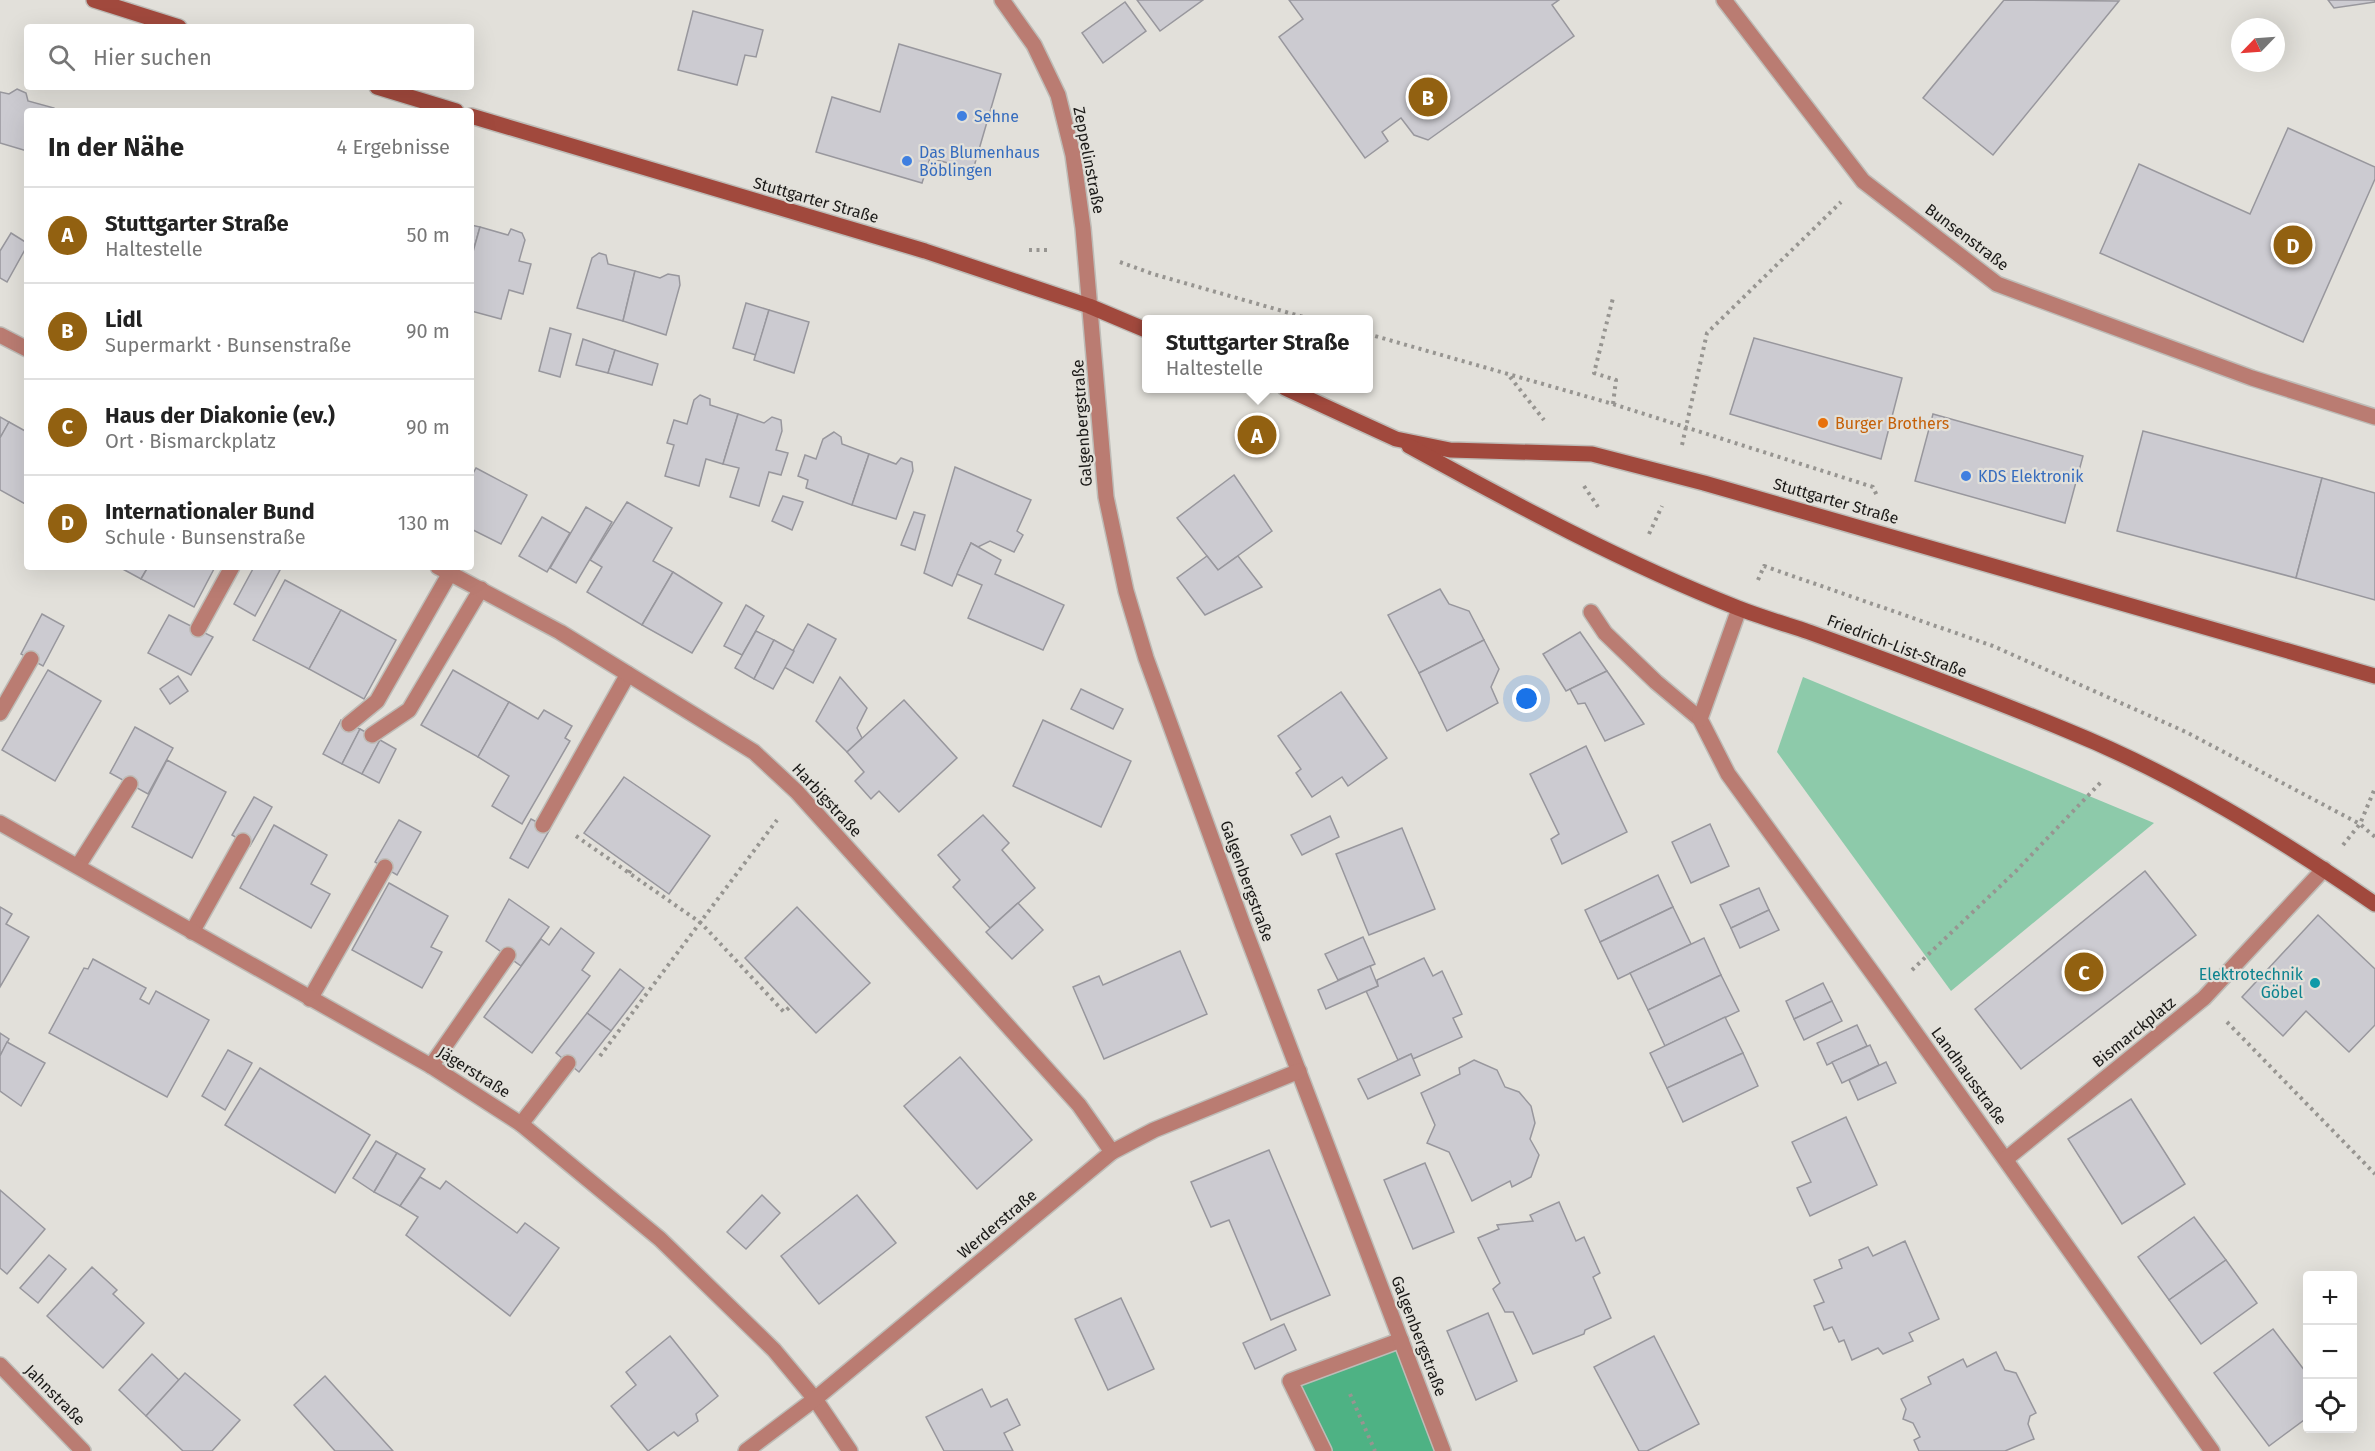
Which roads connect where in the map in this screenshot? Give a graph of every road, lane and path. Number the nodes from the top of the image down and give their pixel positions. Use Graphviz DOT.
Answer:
graph roads {
  1 [pos="94,0"];
  2 [pos="1002,0"];
  3 [pos="1724,0"];
  4 [pos="170,24"];
  5 [pos="387,90"];
  6 [pos="446,108"];
  7 [pos="474,117"];
  8 [pos="1863,181"];
  9 [pos="1613,298"];
  10 [pos="1089,306"];
  11 [pos="1142,328"];
  12 [pos="0,335"];
  13 [pos="1373,335"];
  14 [pos="24,347"];
  15 [pos="1509,376"];
  16 [pos="1296,393"];
  17 [pos="1613,404"];
  18 [pos="2375,417"];
  19 [pos="1685,429"];
  20 [pos="1396,439"];
  21 [pos="1564,453"];
  22 [pos="1900,538"];
  23 [pos="1764,566"];
  24 [pos="230,570"];
  25 [pos="444,570"];
  26 [pos="481,590"];
  27 [pos="1738,609"];
  28 [pos="1591,612"];
  29 [pos="198,629"];
  30 [pos="31,659"];
  31 [pos="628,674"];
  32 [pos="2375,676"];
  33 [pos="0,713"];
  34 [pos="1700,719"];
  35 [pos="349,724"];
  36 [pos="372,735"];
  37 [pos="2125,757"];
  38 [pos="130,784"];
  39 [pos="2375,788"];
  40 [pos="797,792"];
  41 [pos="0,823"];
  42 [pos="2360,824"];
  43 [pos="543,825"];
  44 [pos="576,836"];
  45 [pos="2375,837"];
  46 [pos="243,841"];
  47 [pos="78,867"];
  48 [pos="385,867"];
  49 [pos="632,867"];
  50 [pos="2324,869"];
  51 [pos="629,873"];
  52 [pos="2375,904"];
  53 [pos="701,923"];
  54 [pos="192,932"];
  55 [pos="508,955"];
  56 [pos="1887,993"];
  57 [pos="2204,998"];
  58 [pos="310,999"];
  59 [pos="790,1006"];
  60 [pos="568,1063"];
  61 [pos="593,1065"];
  62 [pos="431,1066"];
  63 [pos="1299,1071"];
  64 [pos="521,1124"];
  65 [pos="1112,1152"];
  66 [pos="2006,1159"];
  67 [pos="2375,1174"];
  68 [pos="1401,1340"];
  69 [pos="1336,1364"];
  70 [pos="0,1365"];
  71 [pos="815,1399"];
  72 [pos="83,1451"];
  73 [pos="746,1451"];
  74 [pos="850,1451"];
  75 [pos="1324,1451"];
  76 [pos="1375,1451"];
  77 [pos="1443,1451"];
  78 [pos="2212,1451"];
  1 -- 4 [label="main road"];
  2 -- 10 [label="street, Zeppelinstraße"];
  3 -- 8 [label="street, Bunsenstraße"];
  5 -- 6 [label="main road"];
  7 -- 10 [label="main road, Stuttgarter Straße"];
  8 -- 18 [label="street, Bunsenstraße"];
  8 -- 19 [label="path"];
  9 -- 17 [label="path"];
  10 -- 11 [label="main road, Stuttgarter Straße"];
  10 -- 63 [label="street, Galgenbergstraße"];
  12 -- 14 [label="street"];
  13 -- 15 [label="path"];
  15 -- 17 [label="path"];
  15 -- 21 [label="path"];
  16 -- 20 [label="main road, Stuttgarter Straße"];
  17 -- 19 [label="path"];
  19 -- 22 [label="path"];
  20 -- 21 [label="main road, Stuttgarter Straße"];
  20 -- 27 [label="main road, Friedrich-List-Straße"];
  21 -- 22 [label="main road, Stuttgarter Straße"];
  22 -- 32 [label="main road, Stuttgarter Straße"];
  23 -- 42 [label="path"];
  24 -- 29 [label="street"];
  25 -- 26 [label="street, Harbigstraße"];
  25 -- 35 [label="street"];
  26 -- 31 [label="street, Harbigstraße"];
  26 -- 36 [label="street"];
  27 -- 34 [label="street"];
  27 -- 37 [label="main road, Friedrich-List-Straße"];
  28 -- 34 [label="street, Landhausstraße"];
  30 -- 33 [label="street"];
  31 -- 40 [label="street, Harbigstraße"];
  31 -- 43 [label="street"];
  34 -- 56 [label="street, Landhausstraße"];
  37 -- 50 [label="main road, Friedrich-List-Straße"];
  37 -- 56 [label="path"];
  38 -- 47 [label="street"];
  39 -- 42 [label="path"];
  40 -- 53 [label="path"];
  40 -- 65 [label="street, Harbigstraße"];
  41 -- 47 [label="street, Jägerstraße"];
  42 -- 45 [label="path"];
  44 -- 51 [label="path"];
  46 -- 54 [label="street"];
  47 -- 54 [label="street, Jägerstraße"];
  48 -- 58 [label="street"];
  49 -- 51 [label="path"];
  50 -- 52 [label="main road, Friedrich-List-Straße"];
  50 -- 57 [label="street, Bismarckplatz"];
  51 -- 53 [label="path"];
  53 -- 59 [label="path"];
  53 -- 61 [label="path"];
  54 -- 58 [label="street, Jägerstraße"];
  55 -- 62 [label="street"];
  56 -- 66 [label="street, Landhausstraße"];
  57 -- 66 [label="street, Bismarckplatz"];
  57 -- 67 [label="path"];
  58 -- 62 [label="street, Jägerstraße"];
  60 -- 64 [label="street"];
  62 -- 64 [label="street, Jägerstraße"];
  63 -- 65 [label="street, Werderstraße"];
  63 -- 68 [label="street, Galgenbergstraße"];
  64 -- 71 [label="street, Jägerstraße"];
  65 -- 71 [label="street, Werderstraße"];
  66 -- 78 [label="street, Landhausstraße"];
  68 -- 69 [label="street"];
  68 -- 77 [label="street, Galgenbergstraße"];
  69 -- 75 [label="street"];
  69 -- 76 [label="path"];
  70 -- 72 [label="street, Jahnstraße"];
  71 -- 73 [label="street, Werderstraße"];
  71 -- 74 [label="street, Jägerstraße"];
}
